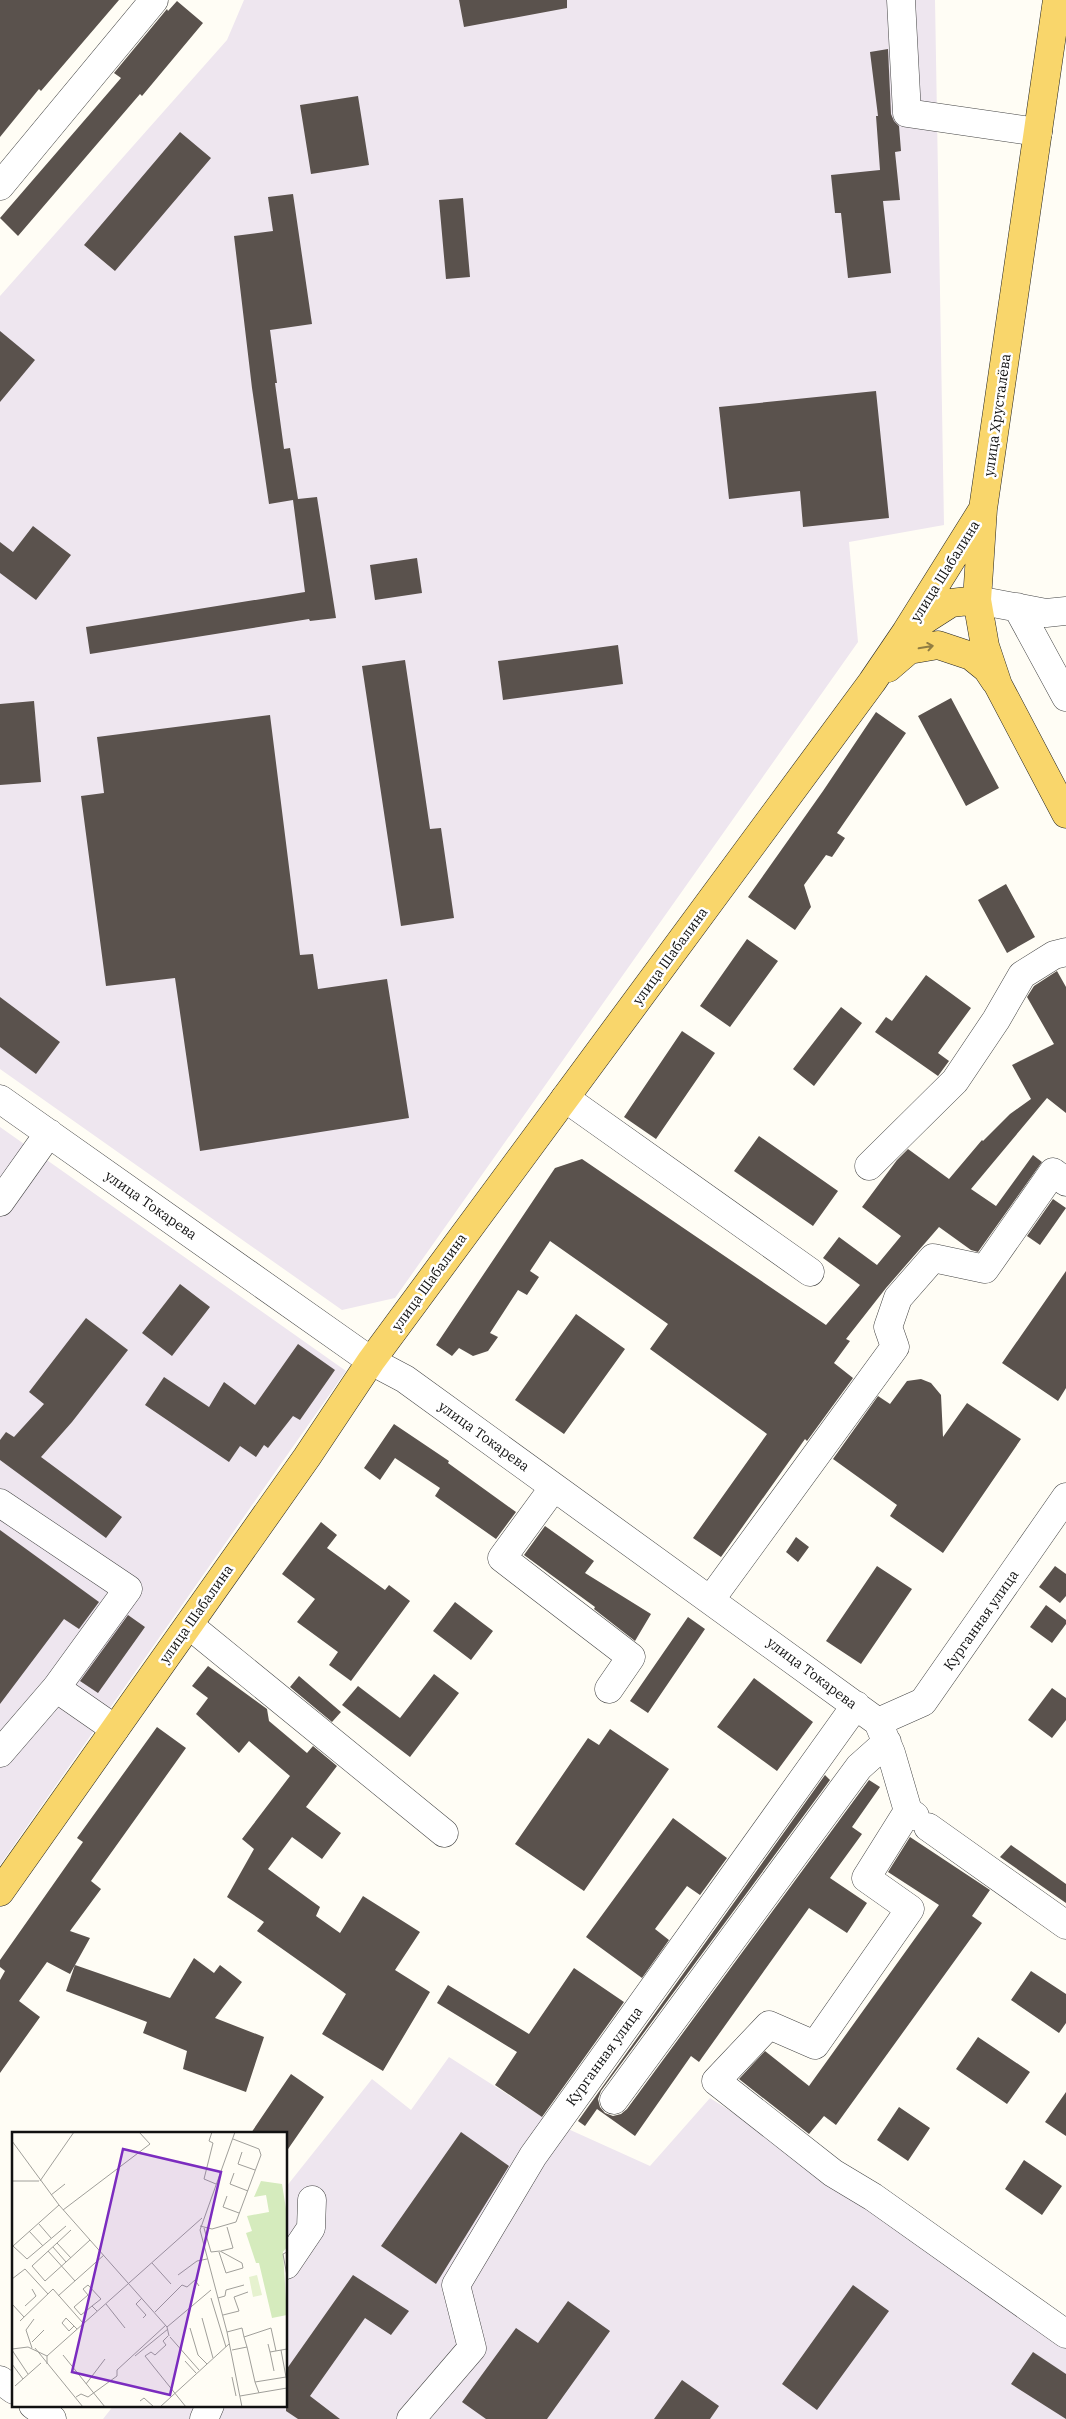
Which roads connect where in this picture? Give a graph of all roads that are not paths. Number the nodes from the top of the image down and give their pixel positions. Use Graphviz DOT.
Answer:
graph roads {
  1 [pos="154,0"];
  2 [pos="901,0"];
  3 [pos="1057,0"];
  4 [pos="1038,132"];
  5 [pos="0,186"];
  6 [pos="983,509"];
  7 [pos="977,600"];
  8 [pos="1018,607"];
  9 [pos="1066,611"];
  10 [pos="906,632"];
  11 [pos="872,682"];
  12 [pos="998,685"];
  13 [pos="1066,697"];
  14 [pos="1066,814"];
  15 [pos="1066,952"];
  16 [pos="565,1098"];
  17 [pos="0,1099"];
  18 [pos="49,1133"];
  19 [pos="869,1166"];
  20 [pos="1066,1182"];
  21 [pos="0,1202"];
  22 [pos="810,1272"];
  23 [pos="371,1361"];
  24 [pos="554,1487"];
  25 [pos="1066,1497"];
  26 [pos="0,1503"];
  27 [pos="711,1599"];
  28 [pos="189,1625"];
  29 [pos="56,1688"];
  30 [pos="609,1689"];
  31 [pos="856,1706"];
  32 [pos="115,1729"];
  33 [pos="883,1732"];
  34 [pos="0,1752"];
  35 [pos="917,1818"];
  36 [pos="444,1833"];
  37 [pos="1,1890"];
  38 [pos="1066,1924"];
  39 [pos="614,2100"];
  40 [pos="312,2200"];
  41 [pos="288,2262"];
  42 [pos="1066,2334"];
  43 [pos="0,2380"];
  44 [pos="12,2389"];
  45 [pos="35,2406"];
  46 [pos="210,2406"];
  47 [pos="52,2419"];
  48 [pos="204,2419"];
  49 [pos="411,2419"];
  1 -- 5 [label="street"];
  2 -- 4 [label="street"];
  3 -- 4 [label="main road, улица Хрусталёва"];
  4 -- 6 [label="main road, улица Хрусталёва"];
  6 -- 7 [label="main road, улица Хрусталёва"];
  6 -- 10 [label="main road, улица Шабалина"];
  7 -- 8 [label="street"];
  7 -- 10 [label="main road, улица Шабалина"];
  7 -- 12 [label="main road, улица Хрусталёва"];
  8 -- 9 [label="street"];
  8 -- 13 [label="street"];
  10 -- 11 [label="main road, улица Шабалина"];
  11 -- 12 [label="main road, улица Шабалина, one-way"];
  11 -- 16 [label="main road, улица Шабалина"];
  12 -- 14 [label="main road, улица Хрусталёва"];
  15 -- 19 [label="street"];
  16 -- 22 [label="street"];
  16 -- 23 [label="main road, улица Шабалина"];
  17 -- 18 [label="street, улица Токарева"];
  18 -- 21 [label="street"];
  18 -- 23 [label="street, улица Токарева"];
  20 -- 27 [label="street"];
  23 -- 24 [label="street, улица Токарева"];
  23 -- 28 [label="main road, улица Шабалина"];
  24 -- 27 [label="street, улица Токарева"];
  24 -- 30 [label="street"];
  25 -- 33 [label="street, Курганная улица"];
  26 -- 29 [label="street"];
  27 -- 31 [label="street, улица Токарева"];
  28 -- 32 [label="main road, улица Шабалина"];
  28 -- 36 [label="street"];
  29 -- 32 [label="street"];
  29 -- 34 [label="street"];
  31 -- 33 [label="street, улица Токарева"];
  31 -- 49 [label="street, Курганная улица"];
  32 -- 37 [label="main road, улица Шабалина"];
  33 -- 35 [label="street"];
  33 -- 39 [label="street, Курганная улица"];
  35 -- 38 [label="street"];
  35 -- 42 [label="street"];
  40 -- 41 [label="street"];
  43 -- 44 [label="street"];
  45 -- 47 [label="street"];
  46 -- 48 [label="street"];
}
